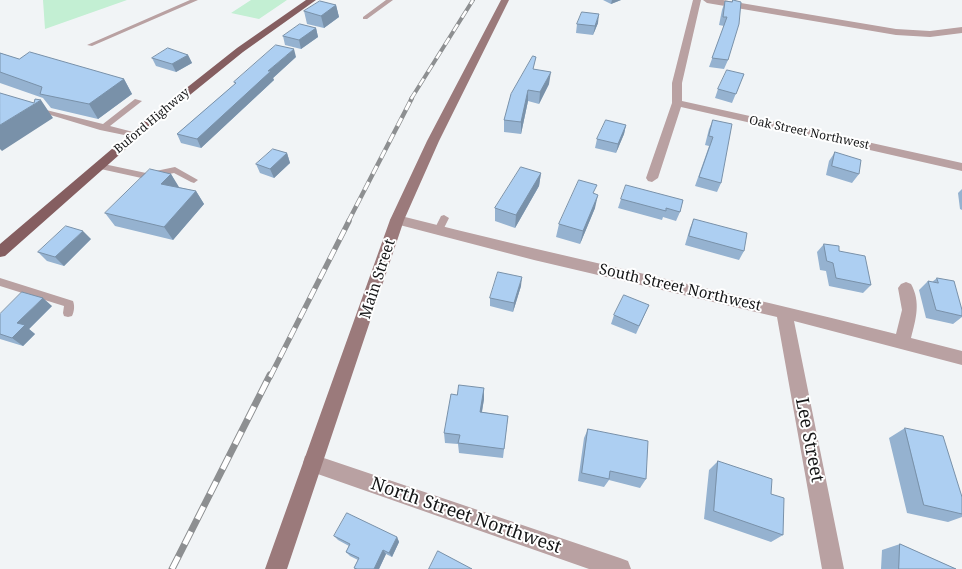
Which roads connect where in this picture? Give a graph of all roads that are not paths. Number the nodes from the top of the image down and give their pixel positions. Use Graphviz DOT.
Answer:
graph roads {
  1 [pos="196,0"];
  2 [pos="312,0"];
  3 [pos="390,0"];
  4 [pos="505,0"];
  5 [pos="697,0"];
  6 [pos="706,0"];
  7 [pos="365,18"];
  8 [pos="962,30"];
  9 [pos="90,45"];
  10 [pos="138,101"];
  11 [pos="676,104"];
  12 [pos="32,108"];
  13 [pos="103,128"];
  14 [pos="134,136"];
  15 [pos="99,166"];
  16 [pos="962,166"];
  17 [pos="652,178"];
  18 [pos="194,180"];
  19 [pos="397,220"];
  20 [pos="0,252"];
  21 [pos="0,282"];
  22 [pos="906,288"];
  23 [pos="784,312"];
  24 [pos="68,313"];
  25 [pos="902,342"];
  26 [pos="962,358"];
  27 [pos="312,463"];
  28 [pos="276,569"];
  29 [pos="620,569"];
  30 [pos="833,569"];
  1 -- 9 [label="lane"];
  2 -- 14 [label="main road, Buford Highway"];
  3 -- 7 [label="lane"];
  4 -- 19 [label="street, Main Street"];
  5 -- 11 [label="street"];
  6 -- 8 [label="street"];
  10 -- 13 [label="lane"];
  11 -- 16 [label="street, Oak Street Northwest"];
  11 -- 17 [label="street"];
  12 -- 13 [label="lane"];
  13 -- 14 [label="lane"];
  14 -- 15 [label="main road, Buford Highway"];
  15 -- 18 [label="lane"];
  15 -- 20 [label="main road, Buford Highway"];
  19 -- 23 [label="street, South Street Northwest"];
  19 -- 27 [label="street, Main Street"];
  21 -- 24 [label="lane"];
  22 -- 25 [label="street"];
  23 -- 25 [label="street, South Street Northwest"];
  23 -- 30 [label="street, Lee Street"];
  25 -- 26 [label="street, South Street Northwest"];
  27 -- 28 [label="street, Main Street"];
  27 -- 29 [label="street, North Street Northwest"];
}
